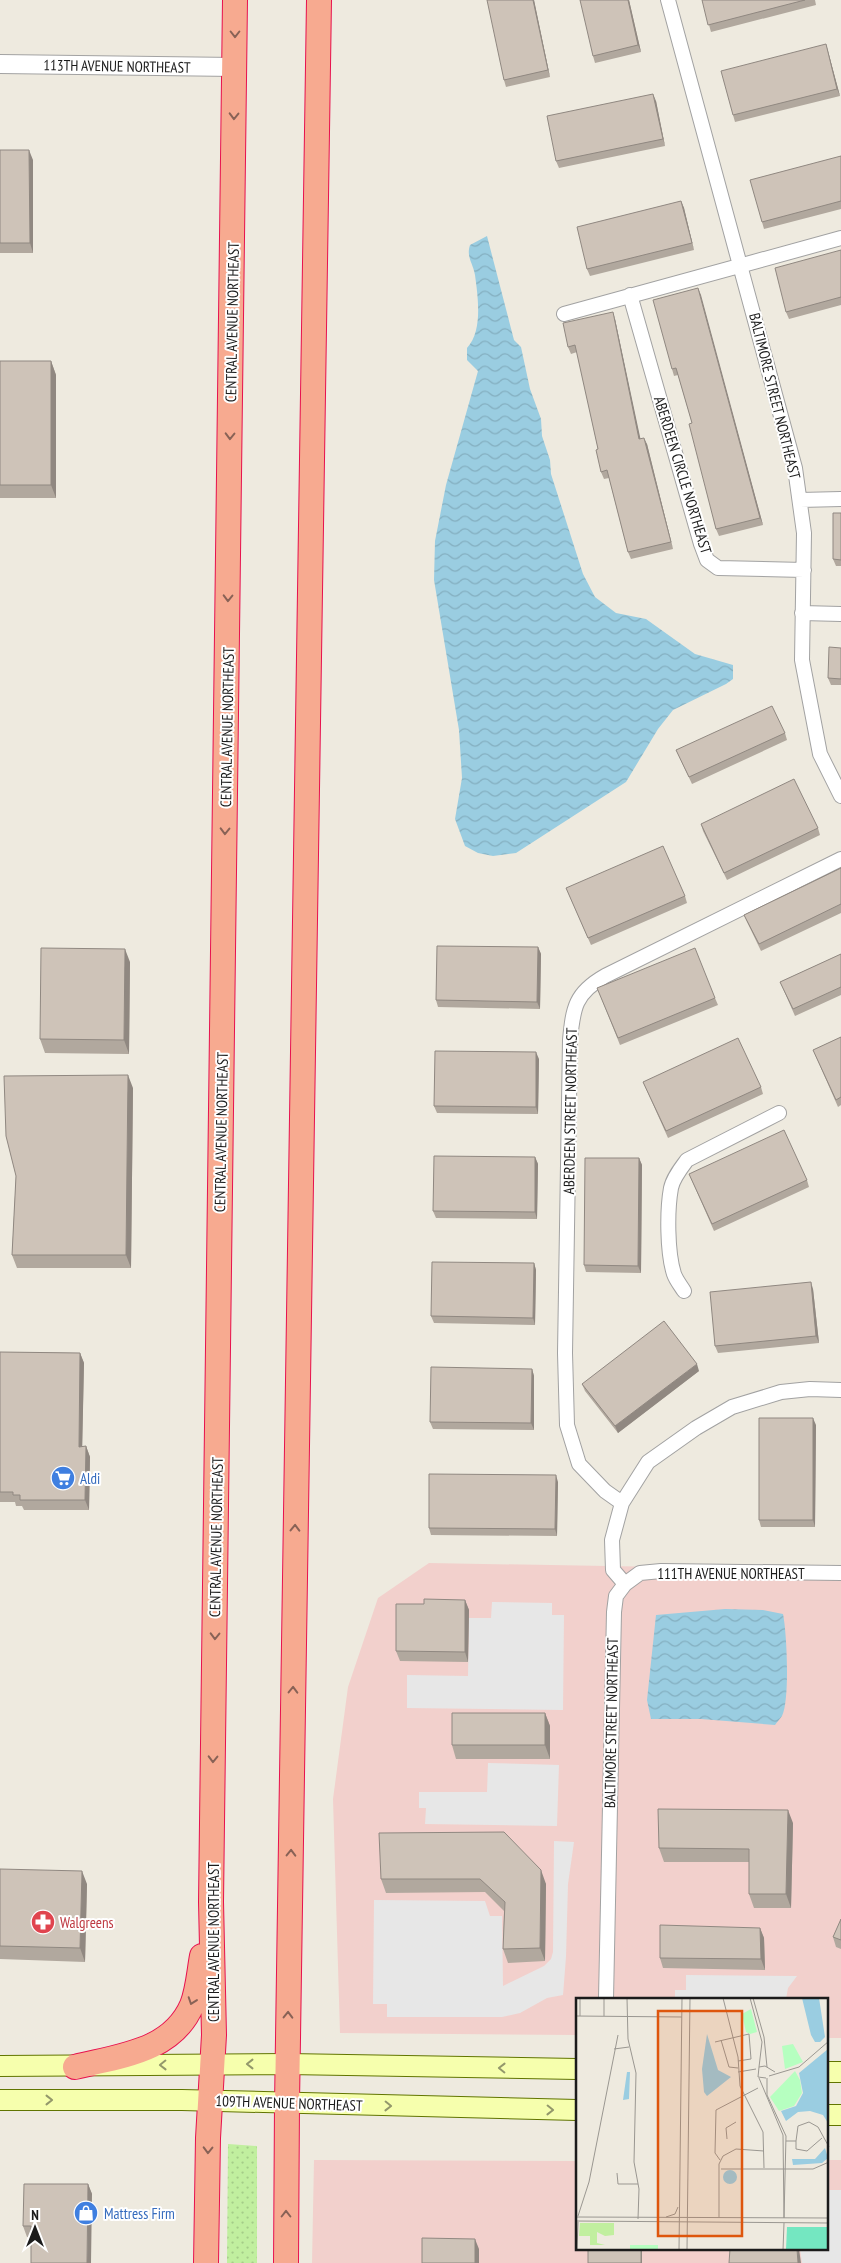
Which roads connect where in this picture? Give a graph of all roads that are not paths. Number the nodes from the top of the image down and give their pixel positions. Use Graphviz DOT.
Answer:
graph roads {
  1 [pos="235,0"];
  2 [pos="318,0"];
  3 [pos="668,0"];
  4 [pos="0,64"];
  5 [pos="235,67"];
  6 [pos="841,238"];
  7 [pos="740,264"];
  8 [pos="630,295"];
  9 [pos="564,314"];
  10 [pos="841,499"];
  11 [pos="800,500"];
  12 [pos="804,570"];
  13 [pos="802,613"];
  14 [pos="841,614"];
  15 [pos="841,796"];
  16 [pos="841,859"];
  17 [pos="779,1113"];
  18 [pos="684,1291"];
  19 [pos="841,1390"];
  20 [pos="622,1503"];
  21 [pos="841,1574"];
  22 [pos="625,1584"];
  23 [pos="212,1902"];
  24 [pos="606,1998"];
  25 [pos="212,2064"];
  26 [pos="288,2064"];
  27 [pos="0,2066"];
  28 [pos="75,2067"];
  29 [pos="576,2069"];
  30 [pos="828,2072"];
  31 [pos="841,2072"];
  32 [pos="0,2100"];
  33 [pos="210,2101"];
  34 [pos="286,2104"];
  35 [pos="576,2110"];
  36 [pos="828,2115"];
  37 [pos="841,2115"];
  38 [pos="206,2263"];
  39 [pos="286,2263"];
  1 -- 5 [label="highway, CENTRAL AVENUE NORTHEAST, one-way"];
  26 -- 2 [label="highway, one-way"];
  3 -- 7 [label="street, BALTIMORE STREET NORTHEAST"];
  4 -- 5 [label="street, 113TH AVENUE NORTHEAST"];
  5 -- 23 [label="highway, CENTRAL AVENUE NORTHEAST, one-way"];
  6 -- 7 [label="street"];
  7 -- 8 [label="street"];
  7 -- 11 [label="street, BALTIMORE STREET NORTHEAST"];
  8 -- 9 [label="street"];
  8 -- 12 [label="street, ABERDEEN CIRCLE NORTHEAST"];
  10 -- 11 [label="street"];
  11 -- 12 [label="street, BALTIMORE STREET NORTHEAST"];
  12 -- 13 [label="street, BALTIMORE STREET NORTHEAST"];
  13 -- 14 [label="street"];
  13 -- 15 [label="street, BALTIMORE STREET NORTHEAST"];
  16 -- 20 [label="street, ABERDEEN STREET NORTHEAST"];
  17 -- 18 [label="street"];
  19 -- 20 [label="street"];
  20 -- 22 [label="street"];
  21 -- 22 [label="street, 111TH AVENUE NORTHEAST"];
  22 -- 24 [label="street, BALTIMORE STREET NORTHEAST"];
  23 -- 25 [label="highway, CENTRAL AVENUE NORTHEAST"];
  23 -- 28 [label="highway, one-way"];
  26 -- 25 [label="main road, one-way"];
  25 -- 28 [label="main road, one-way"];
  25 -- 33 [label="highway, CENTRAL AVENUE NORTHEAST"];
  29 -- 26 [label="main road, one-way"];
  26 -- 34 [label="highway"];
  27 -- 28 [label="main road"];
  30 -- 31 [label="main road"];
  32 -- 33 [label="main road, 109TH AVENUE NORTHEAST, one-way"];
  33 -- 34 [label="main road, 109TH AVENUE NORTHEAST"];
  33 -- 38 [label="highway, CENTRAL AVENUE NORTHEAST, one-way"];
  34 -- 35 [label="main road, 109TH AVENUE NORTHEAST, one-way"];
  39 -- 34 [label="highway, one-way"];
  36 -- 37 [label="main road"];
}
